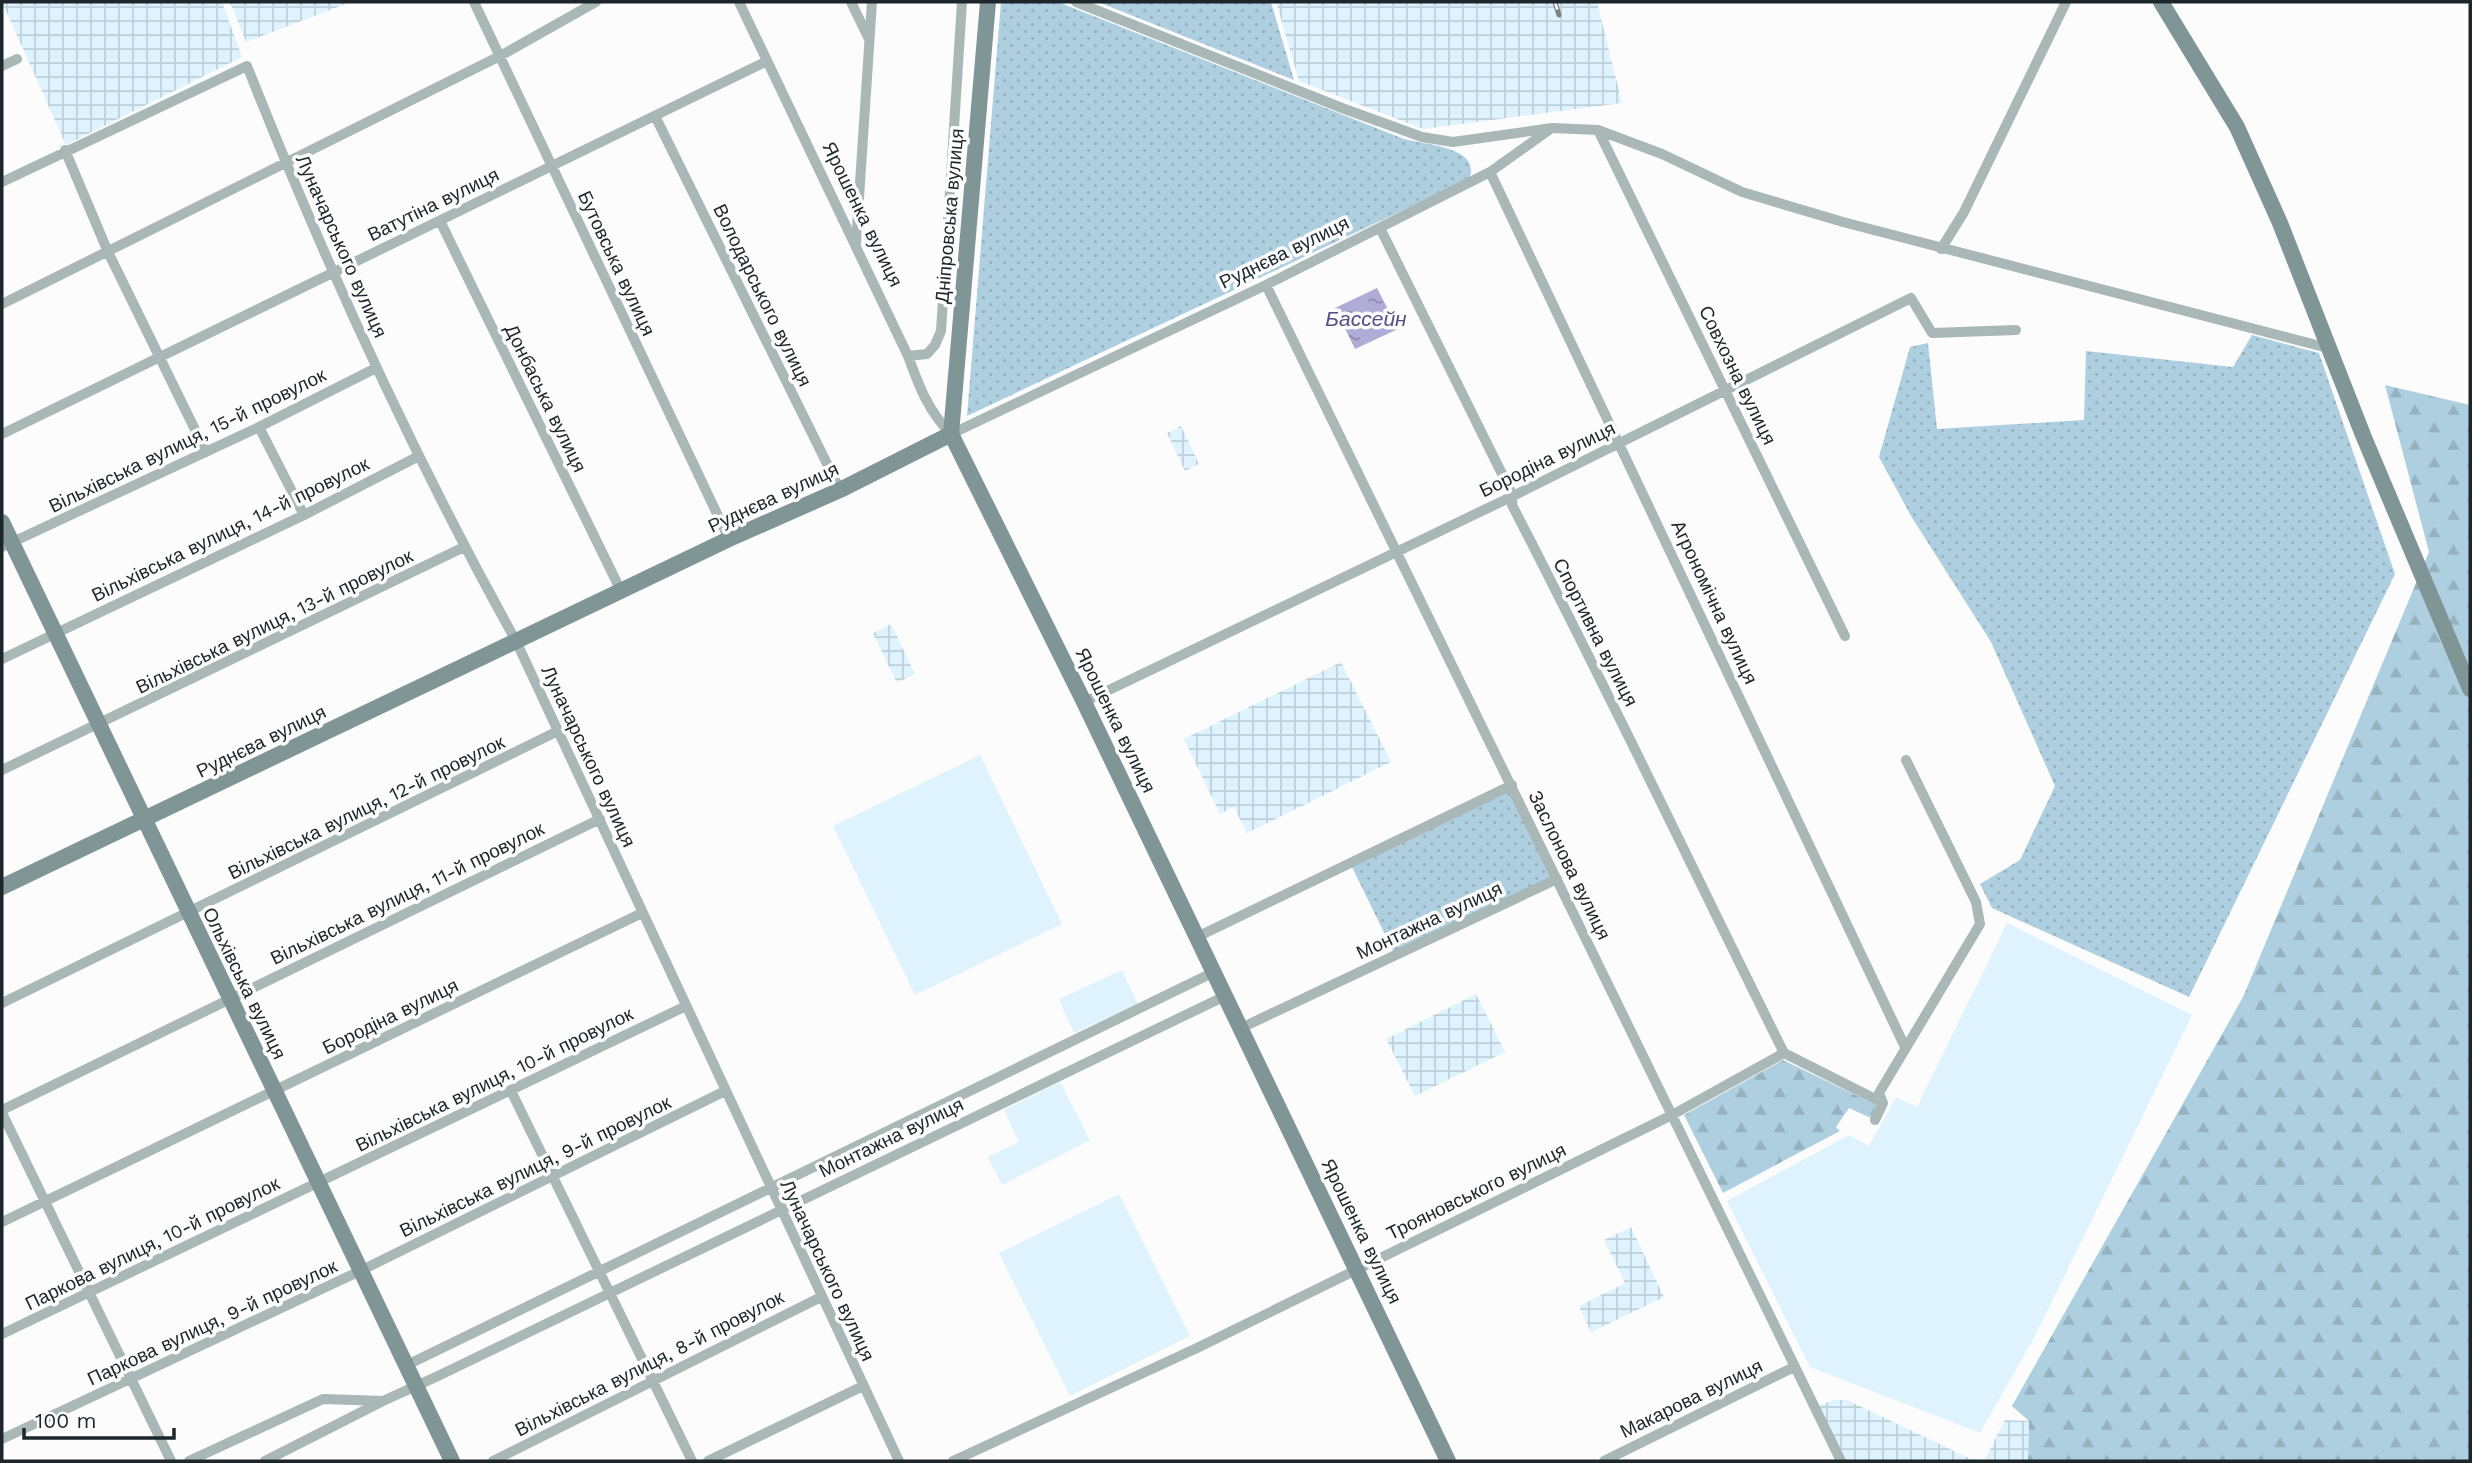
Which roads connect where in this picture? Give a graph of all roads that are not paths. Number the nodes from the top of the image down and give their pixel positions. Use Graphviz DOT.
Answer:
graph roads {
  1 [pos="474,2"];
  2 [pos="596,2"];
  3 [pos="739,2"];
  4 [pos="851,2"];
  5 [pos="873,2"];
  6 [pos="962,2"];
  7 [pos="988,2"];
  8 [pos="1076,2"];
  9 [pos="2066,2"];
  10 [pos="2161,2"];
  11 [pos="870,41"];
  12 [pos="500,56"];
  13 [pos="17,59"];
  14 [pos="767,61"];
  15 [pos="2,66"];
  16 [pos="656,116"];
  17 [pos="1552,128"];
  18 [pos="1598,130"];
  19 [pos="65,150"];
  20 [pos="286,163"];
  21 [pos="552,166"];
  22 [pos="1490,173"];
  23 [pos="2,182"];
  24 [pos="440,220"];
  25 [pos="1380,228"];
  26 [pos="856,246"];
  27 [pos="1941,249"];
  28 [pos="108,252"];
  29 [pos="335,272"];
  30 [pos="1266,285"];
  31 [pos="2,304"];
  32 [pos="2016,330"];
  33 [pos="2328,348"];
  34 [pos="908,356"];
  35 [pos="158,358"];
  36 [pos="376,368"];
  37 [pos="1726,391"];
  38 [pos="259,427"];
  39 [pos="951,434"];
  40 [pos="2,435"];
  41 [pos="1620,442"];
  42 [pos="206,452"];
  43 [pos="419,456"];
  44 [pos="840,489"];
  45 [pos="1513,496"];
  46 [pos="304,515"];
  47 [pos="2,522"];
  48 [pos="729,539"];
  49 [pos="7,545"];
  50 [pos="464,547"];
  51 [pos="1396,550"];
  52 [pos="621,591"];
  53 [pos="55,634"];
  54 [pos="1846,636"];
  55 [pos="516,641"];
  56 [pos="2,659"];
  57 [pos="2470,689"];
  58 [pos="1084,702"];
  59 [pos="99,725"];
  60 [pos="558,731"];
  61 [pos="1906,760"];
  62 [pos="2,771"];
  63 [pos="1512,785"];
  64 [pos="600,819"];
  65 [pos="145,821"];
  66 [pos="1557,879"];
  67 [pos="2,887"];
  68 [pos="189,913"];
  69 [pos="642,913"];
  70 [pos="1197,937"];
  71 [pos="1214,972"];
  72 [pos="1225,996"];
  73 [pos="231,1000"];
  74 [pos="2,1003"];
  75 [pos="686,1006"];
  76 [pos="1241,1028"];
  77 [pos="1905,1047"];
  78 [pos="1784,1053"];
  79 [pos="274,1091"];
  80 [pos="511,1091"];
  81 [pos="725,1091"];
  82 [pos="1883,1103"];
  83 [pos="2,1112"];
  84 [pos="1672,1115"];
  85 [pos="1875,1120"];
  86 [pos="553,1176"];
  87 [pos="318,1183"];
  88 [pos="771,1188"];
  89 [pos="45,1202"];
  90 [pos="780,1210"];
  91 [pos="2,1222"];
  92 [pos="1357,1268"];
  93 [pos="360,1271"];
  94 [pos="598,1272"];
  95 [pos="90,1291"];
  96 [pos="608,1293"];
  97 [pos="821,1297"];
  98 [pos="2,1334"];
  99 [pos="405,1366"];
  100 [pos="1794,1367"];
  101 [pos="132,1379"];
  102 [pos="652,1381"];
  103 [pos="415,1385"];
  104 [pos="863,1385"];
  105 [pos="383,1401"];
  106 [pos="2,1439"];
  107 [pos="171,1461"];
  108 [pos="189,1461"];
  109 [pos="265,1461"];
  110 [pos="452,1461"];
  111 [pos="493,1461"];
  112 [pos="692,1461"];
  113 [pos="708,1461"];
  114 [pos="899,1461"];
  115 [pos="953,1461"];
  116 [pos="1448,1461"];
  117 [pos="1604,1461"];
  118 [pos="1841,1461"];
  1 -- 12 [label="street, Бутовська вулиця"];
  2 -- 12 [label="street"];
  3 -- 14 [label="street, Ярошенка вулиця"];
  4 -- 11 [label="street"];
  5 -- 11 [label="street"];
  6 -- 34 [label="street, Дніпровська вулиця"];
  7 -- 39 [label="street, Дніпровська вулиця"];
  8 -- 17 [label="street"];
  9 -- 27 [label="street"];
  10 -- 33 [label="street"];
  11 -- 26 [label="street"];
  12 -- 20 [label="street"];
  12 -- 21 [label="street, Бутовська вулиця"];
  13 -- 15 [label="street"];
  14 -- 16 [label="street, Ватутіна вулиця"];
  14 -- 26 [label="street, Ярошенка вулиця"];
  16 -- 21 [label="street, Ватутіна вулиця"];
  16 -- 44 [label="street, Володарського вулиця"];
  17 -- 18 [label="street"];
  17 -- 22 [label="street, Руднєва вулиця"];
  18 -- 27 [label="street"];
  18 -- 37 [label="street, Совхозна вулиця"];
  19 -- 20 [label="street, Луначарського вулиця"];
  19 -- 23 [label="street"];
  19 -- 28 [label="street"];
  20 -- 28 [label="street"];
  20 -- 29 [label="street, Луначарського вулиця"];
  21 -- 24 [label="street, Ватутіна вулиця"];
  21 -- 48 [label="street, Бутовська вулиця"];
  22 -- 25 [label="street, Руднєва вулиця"];
  22 -- 41 [label="street, Агрономічна вулиця"];
  24 -- 29 [label="street, Ватутіна вулиця"];
  24 -- 52 [label="street, Донбаська вулиця"];
  25 -- 30 [label="street, Руднєва вулиця"];
  25 -- 45 [label="street, Спортивна вулиця"];
  26 -- 34 [label="street, Ярошенка вулиця"];
  27 -- 33 [label="street"];
  28 -- 31 [label="street"];
  28 -- 35 [label="street"];
  29 -- 35 [label="street, Ватутіна вулиця"];
  29 -- 36 [label="street, Луначарського вулиця"];
  30 -- 39 [label="street, Руднєва вулиця"];
  30 -- 51 [label="street, Заслонова вулиця"];
  32 -- 37 [label="street, Бородіна вулиця"];
  33 -- 57 [label="street"];
  34 -- 39 [label="street, Ярошенка вулиця"];
  35 -- 40 [label="street, Ватутіна вулиця"];
  35 -- 42 [label="street"];
  36 -- 38 [label="street, Вільхівська вулиця, 15-й провулок"];
  36 -- 43 [label="street, Луначарського вулиця"];
  37 -- 41 [label="street, Бородіна вулиця"];
  37 -- 54 [label="street, Совхозна вулиця"];
  38 -- 42 [label="street, Вільхівська вулиця, 15-й провулок"];
  38 -- 46 [label="street"];
  39 -- 44 [label="street, Руднєва вулиця"];
  39 -- 58 [label="street, Ярошенка вулиця"];
  41 -- 45 [label="street, Бородіна вулиця"];
  41 -- 77 [label="street, Агрономічна вулиця"];
  42 -- 49 [label="street, Вільхівська вулиця, 15-й провулок"];
  43 -- 46 [label="street, Вільхівська вулиця, 14-й провулок"];
  43 -- 50 [label="street, Луначарського вулиця"];
  44 -- 48 [label="street, Руднєва вулиця"];
  45 -- 51 [label="street, Бородіна вулиця"];
  45 -- 78 [label="street, Спортивна вулиця"];
  46 -- 53 [label="street, Вільхівська вулиця, 14-й провулок"];
  47 -- 49 [label="street, Ольхівська вулиця"];
  48 -- 52 [label="street, Руднєва вулиця"];
  49 -- 53 [label="street, Ольхівська вулиця"];
  50 -- 55 [label="street, Луначарського вулиця"];
  50 -- 59 [label="street, Вільхівська вулиця, 13-й провулок"];
  51 -- 58 [label="street, Бородіна вулиця"];
  51 -- 63 [label="street, Заслонова вулиця"];
  52 -- 55 [label="street, Руднєва вулиця"];
  53 -- 56 [label="street, Вільхівська вулиця, 14-й провулок"];
  53 -- 59 [label="street, Ольхівська вулиця"];
  55 -- 60 [label="street, Луначарського вулиця"];
  55 -- 65 [label="street, Руднєва вулиця"];
  58 -- 70 [label="street, Ярошенка вулиця"];
  59 -- 62 [label="street, Вільхівська вулиця, 13-й провулок"];
  59 -- 65 [label="street, Ольхівська вулиця"];
  60 -- 64 [label="street, Луначарського вулиця"];
  60 -- 68 [label="street, Вільхівська вулиця, 12-й провулок"];
  61 -- 77 [label="street"];
  63 -- 66 [label="street, Заслонова вулиця"];
  63 -- 70 [label="street"];
  64 -- 69 [label="street, Луначарського вулиця"];
  64 -- 73 [label="street, Вільхівська вулиця, 11-й провулок"];
  65 -- 67 [label="street, Руднєва вулиця"];
  65 -- 68 [label="street, Ольхівська вулиця"];
  66 -- 76 [label="street, Монтажна вулиця"];
  66 -- 84 [label="street, Заслонова вулиця"];
  68 -- 73 [label="street, Ольхівська вулиця"];
  68 -- 74 [label="street, Вільхівська вулиця, 12-й провулок"];
  69 -- 75 [label="street, Луначарського вулиця"];
  69 -- 79 [label="street, Бородіна вулиця"];
  70 -- 71 [label="street, Ярошенка вулиця"];
  71 -- 72 [label="street, Ярошенка вулиця"];
  71 -- 88 [label="street, Монтажна вулиця"];
  72 -- 76 [label="street, Ярошенка вулиця"];
  72 -- 90 [label="street, Монтажна вулиця"];
  73 -- 79 [label="street, Ольхівська вулиця"];
  73 -- 83 [label="street, Вільхівська вулиця, 11-й провулок"];
  75 -- 80 [label="street, Вільхівська вулиця, 10-й провулок"];
  75 -- 81 [label="street, Луначарського вулиця"];
  76 -- 92 [label="street, Ярошенка вулиця"];
  77 -- 82 [label="street"];
  78 -- 82 [label="street"];
  78 -- 84 [label="street, Трояновського вулиця"];
  79 -- 87 [label="street, Ольхівська вулиця"];
  79 -- 89 [label="street, Бородіна вулиця"];
  80 -- 86 [label="street"];
  80 -- 87 [label="street, Вільхівська вулиця, 10-й провулок"];
  81 -- 86 [label="street, Вільхівська вулиця, 9-й провулок"];
  81 -- 88 [label="street, Луначарського вулиця"];
  82 -- 85 [label="street"];
  83 -- 89 [label="street"];
  84 -- 92 [label="street, Трояновського вулиця"];
  84 -- 100 [label="street, Заслонова вулиця"];
  86 -- 93 [label="street, Вільхівська вулиця, 9-й провулок"];
  86 -- 94 [label="street"];
  87 -- 93 [label="street, Ольхівська вулиця"];
  87 -- 95 [label="street, Паркова вулиця, 10-й провулок"];
  88 -- 90 [label="street, Луначарського вулиця"];
  88 -- 94 [label="street, Монтажна вулиця"];
  89 -- 91 [label="street, Бородіна вулиця"];
  89 -- 95 [label="street"];
  90 -- 96 [label="street, Монтажна вулиця"];
  90 -- 97 [label="street, Луначарського вулиця"];
  92 -- 115 [label="street, Трояновського вулиця"];
  92 -- 116 [label="street, Ярошенка вулиця"];
  93 -- 99 [label="street, Ольхівська вулиця"];
  93 -- 101 [label="street, Паркова вулиця, 9-й провулок"];
  94 -- 96 [label="street"];
  94 -- 99 [label="street, Монтажна вулиця"];
  95 -- 98 [label="street, Паркова вулиця, 10-й провулок"];
  95 -- 101 [label="street"];
  96 -- 102 [label="street"];
  96 -- 103 [label="street, Монтажна вулиця"];
  97 -- 102 [label="street, Вільхівська вулиця, 8-й провулок"];
  97 -- 104 [label="street, Луначарського вулиця"];
  99 -- 103 [label="street, Ольхівська вулиця"];
  100 -- 117 [label="street, Макарова вулиця"];
  100 -- 118 [label="street, Заслонова вулиця"];
  101 -- 106 [label="street, Паркова вулиця, 9-й провулок"];
  101 -- 107 [label="street"];
  102 -- 111 [label="street, Вільхівська вулиця, 8-й провулок"];
  102 -- 112 [label="street"];
  103 -- 105 [label="street, Монтажна вулиця"];
  103 -- 110 [label="street, Ольхівська вулиця"];
  104 -- 113 [label="street"];
  104 -- 114 [label="street, Луначарського вулиця"];
  105 -- 108 [label="street, Монтажна вулиця"];
  105 -- 109 [label="street, Монтажна вулиця"];
}
